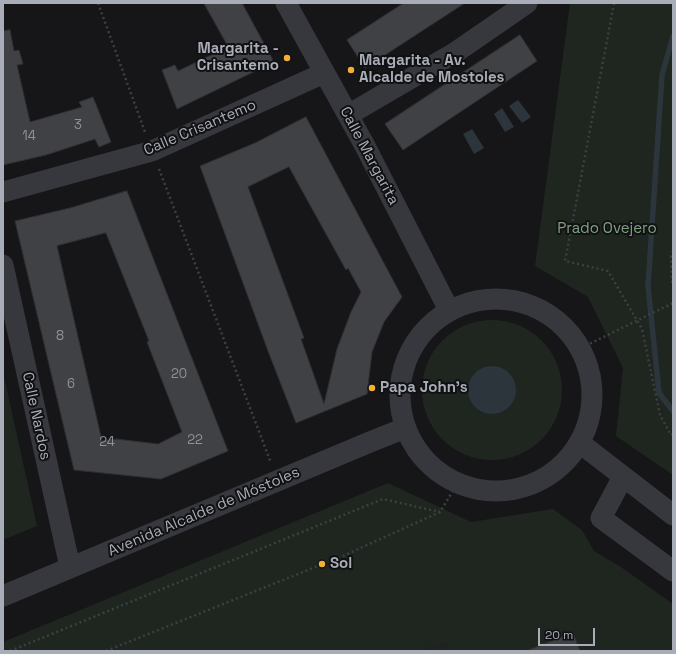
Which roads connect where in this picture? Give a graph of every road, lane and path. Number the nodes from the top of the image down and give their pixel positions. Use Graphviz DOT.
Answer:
graph roads {
  1 [pos="98,3"];
  2 [pos="286,3"];
  3 [pos="527,3"];
  4 [pos="614,3"];
  5 [pos="324,73"];
  6 [pos="348,115"];
  7 [pos="152,151"];
  8 [pos="3,192"];
  9 [pos="673,251"];
  10 [pos="3,265"];
  11 [pos="673,284"];
  12 [pos="673,303"];
  13 [pos="449,310"];
  14 [pos="637,321"];
  15 [pos="581,348"];
  16 [pos="405,428"];
  17 [pos="672,435"];
  18 [pos="580,443"];
  19 [pos="623,477"];
  20 [pos="278,481"];
  21 [pos="457,484"];
  22 [pos="440,512"];
  23 [pos="673,515"];
  24 [pos="70,567"];
  25 [pos="673,571"];
  26 [pos="3,596"];
  27 [pos="10,651"];
  28 [pos="106,651"];
  1 -- 7 [label="path"];
  2 -- 5 [label="street, Calle Margarita"];
  3 -- 6 [label="street"];
  4 -- 14 [label="path"];
  5 -- 6 [label="street, Calle Margarita"];
  5 -- 7 [label="street, Calle Crisantemo"];
  6 -- 13 [label="street, Calle Margarita"];
  7 -- 8 [label="street, Calle Crisantemo"];
  7 -- 20 [label="path"];
  9 -- 11 [label="path"];
  10 -- 24 [label="street, Calle Nardos"];
  12 -- 14 [label="path"];
  13 -- 15 [label="street"];
  13 -- 16 [label="street"];
  14 -- 15 [label="path"];
  14 -- 17 [label="path"];
  15 -- 18 [label="street"];
  16 -- 20 [label="street, Avenida Alcalde de Móstoles"];
  16 -- 21 [label="street"];
  18 -- 19 [label="street"];
  18 -- 21 [label="street"];
  19 -- 23 [label="street"];
  19 -- 25 [label="street"];
  20 -- 24 [label="street, Avenida Alcalde de Móstoles"];
  21 -- 22 [label="path"];
  22 -- 27 [label="path"];
  22 -- 28 [label="path"];
  24 -- 26 [label="street, Avenida Alcalde de Móstoles"];
}
